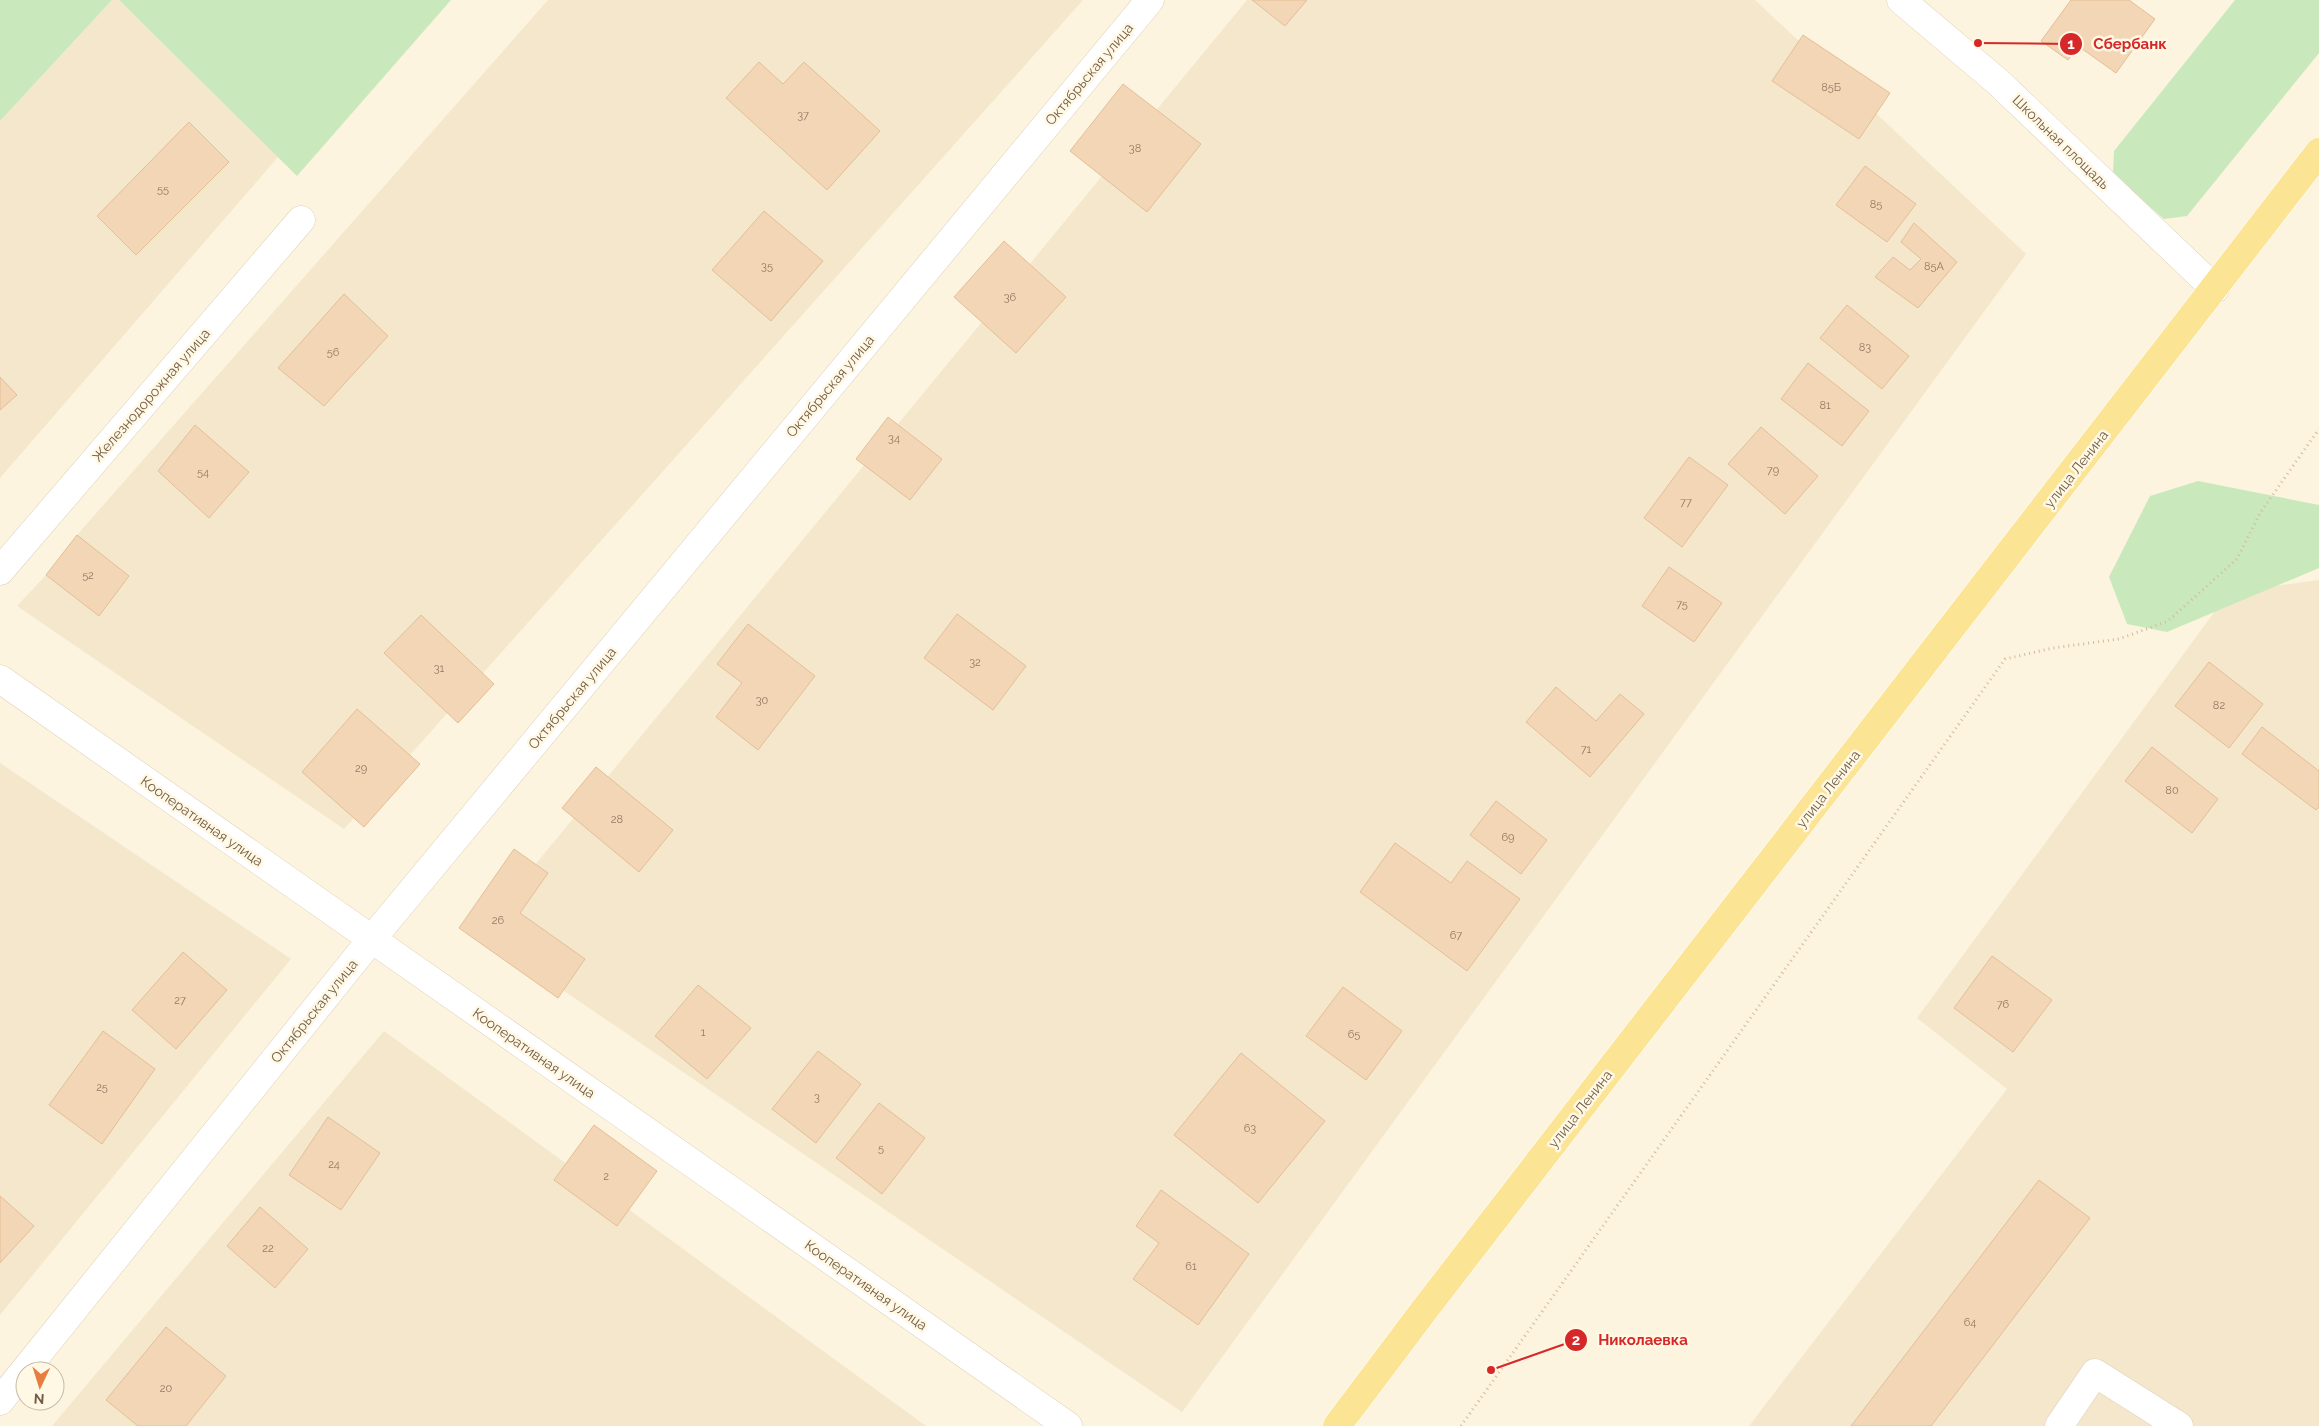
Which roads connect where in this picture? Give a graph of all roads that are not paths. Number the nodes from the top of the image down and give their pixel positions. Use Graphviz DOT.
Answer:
graph roads {
  1 [pos="1150,0"];
  2 [pos="1903,0"];
  3 [pos="2319,152"];
  4 [pos="301,220"];
  5 [pos="2215,289"];
  6 [pos="0,571"];
  7 [pos="0,680"];
  8 [pos="371,940"];
  9 [pos="0,1401"];
  10 [pos="1068,1426"];
  11 [pos="1337,1426"];
  12 [pos="2059,1426"];
  13 [pos="2179,1426"];
  1 -- 8 [label="street, Октябрьская улица"];
  2 -- 5 [label="street, Школьная площадь"];
  3 -- 5 [label="main road, улица Ленина"];
  4 -- 6 [label="street, Железнодорожная улица"];
  5 -- 11 [label="main road, улица Ленина"];
  7 -- 8 [label="street, Кооперативная улица"];
  8 -- 9 [label="street, Октябрьская улица"];
  8 -- 10 [label="street, Кооперативная улица"];
  12 -- 13 [label="street"];
}
